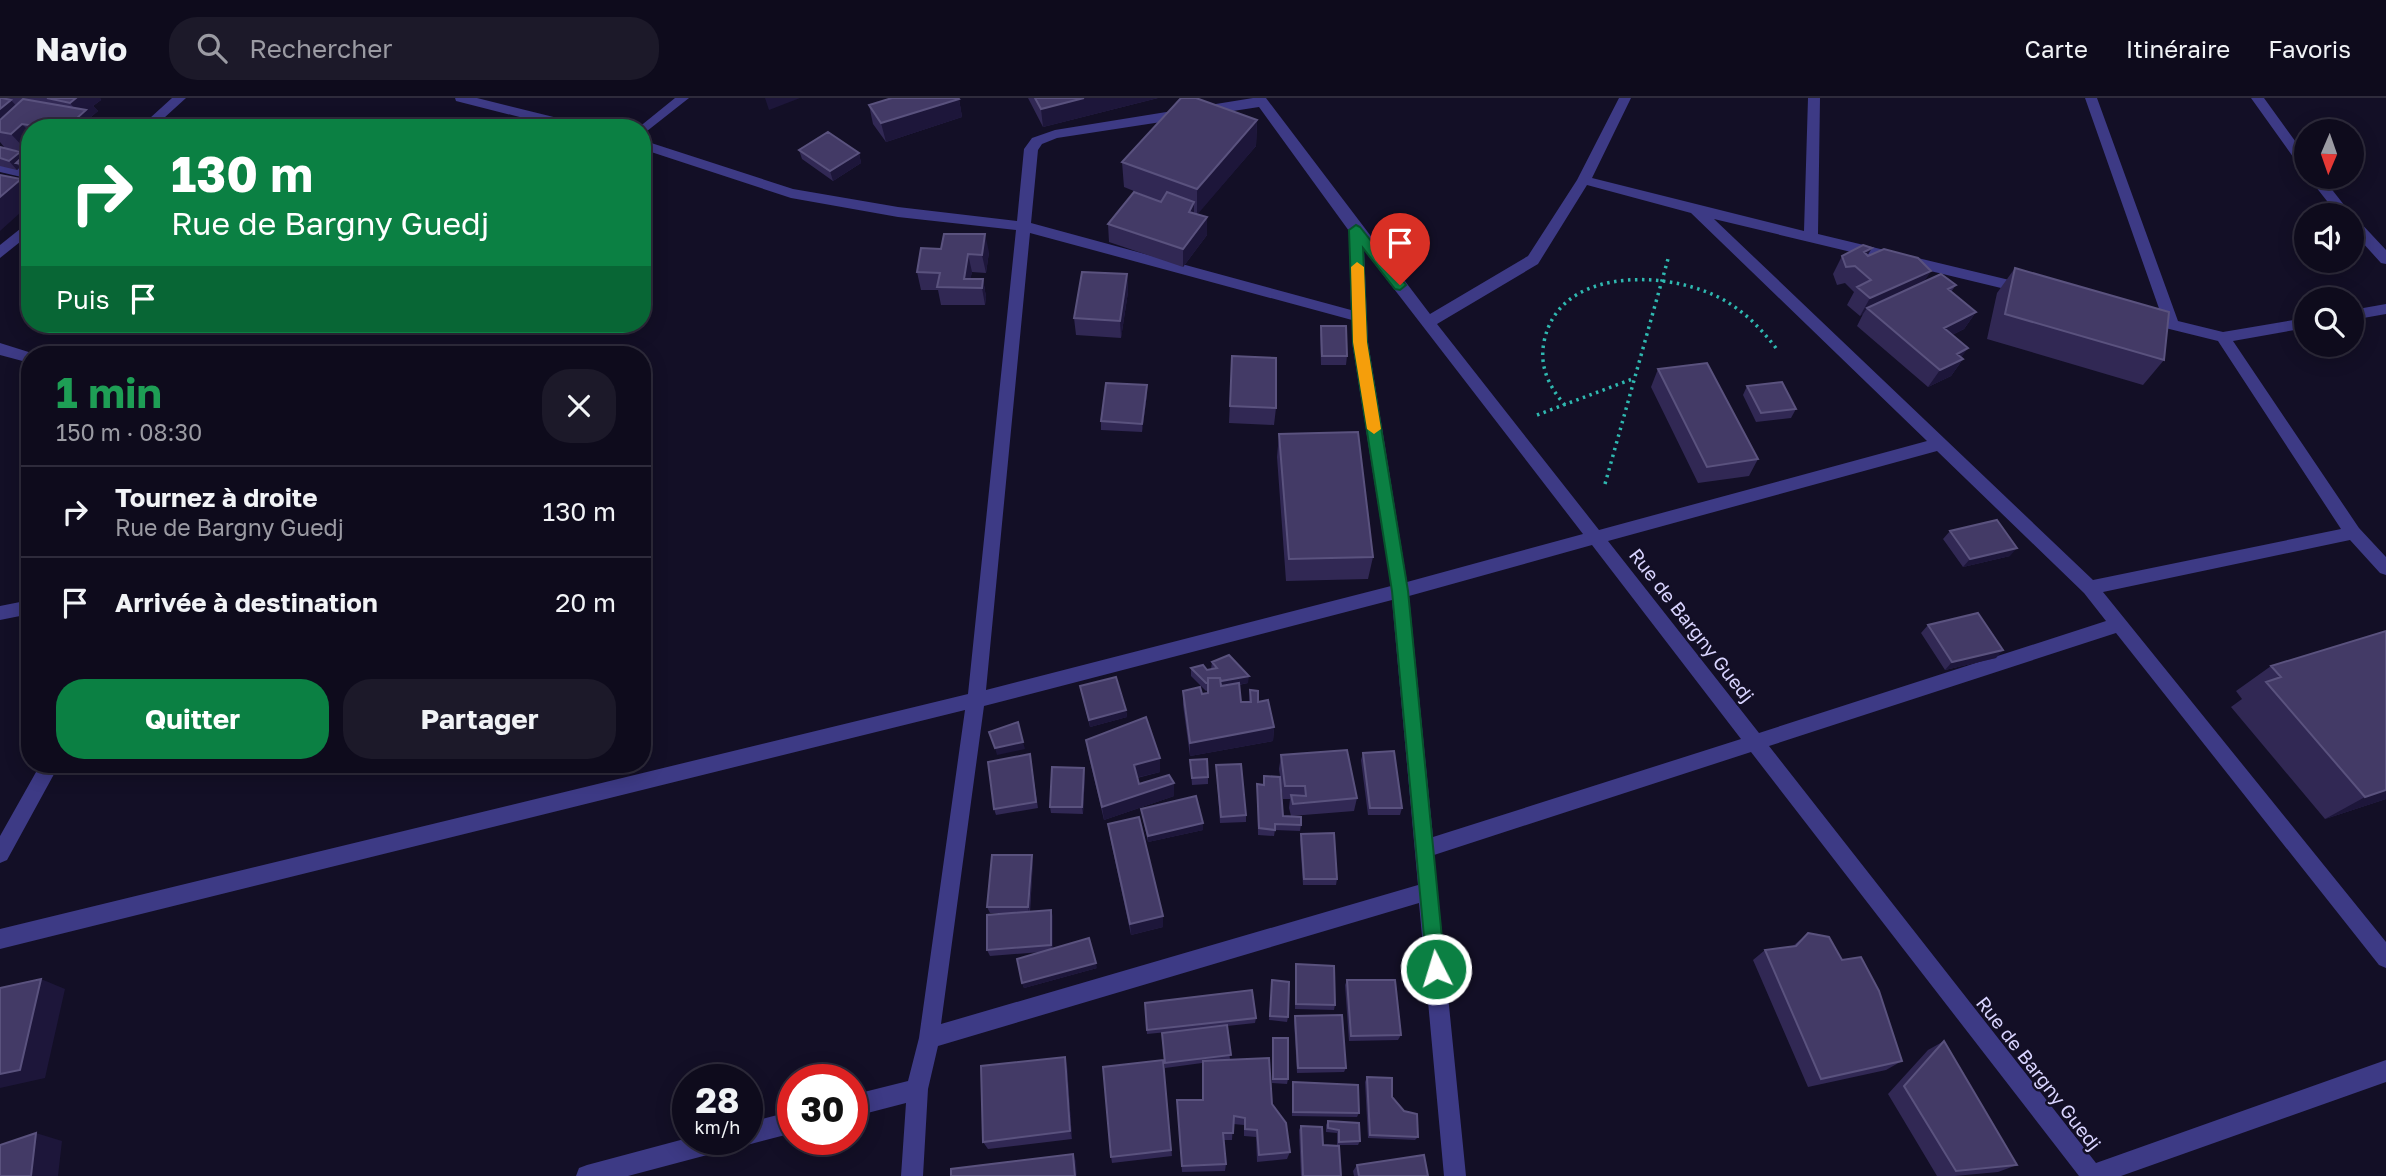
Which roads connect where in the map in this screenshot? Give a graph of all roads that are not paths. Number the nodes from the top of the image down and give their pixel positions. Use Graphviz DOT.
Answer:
graph roads {
  1 [pos="180,98"];
  2 [pos="461,98"];
  3 [pos="683,98"];
  4 [pos="1625,98"];
  5 [pos="1814,98"];
  6 [pos="2091,98"];
  7 [pos="2257,98"];
  8 [pos="1260,100"];
  9 [pos="156,119"];
  10 [pos="544,119"];
  11 [pos="651,124"];
  12 [pos="651,147"];
  13 [pos="2294,149"];
  14 [pos="0,168"];
  15 [pos="21,173"];
  16 [pos="1584,180"];
  17 [pos="2325,189"];
  18 [pos="2336,203"];
  19 [pos="1696,210"];
  20 [pos="1023,226"];
  21 [pos="1356,230"];
  22 [pos="21,234"];
  23 [pos="2364,235"];
  24 [pos="1811,238"];
  25 [pos="0,253"];
  26 [pos="2386,259"];
  27 [pos="2038,292"];
  28 [pos="2386,309"];
  29 [pos="2364,313"];
  30 [pos="2132,314"];
  31 [pos="1359,317"];
  32 [pos="1429,322"];
  33 [pos="2172,324"];
  34 [pos="2294,325"];
  35 [pos="2223,337"];
  36 [pos="0,349"];
  37 [pos="21,355"];
  38 [pos="1940,443"];
  39 [pos="2353,533"];
  40 [pos="1597,537"];
  41 [pos="2383,561"];
  42 [pos="2090,588"];
  43 [pos="1400,591"];
  44 [pos="21,609"];
  45 [pos="0,613"];
  46 [pos="2118,625"];
  47 [pos="976,700"];
  48 [pos="1757,742"];
  49 [pos="46,773"];
  50 [pos="1425,849"];
  51 [pos="0,854"];
  52 [pos="1429,891"];
  53 [pos="0,939"];
  54 [pos="2386,958"];
  55 [pos="929,1038"];
  56 [pos="2386,1071"];
  57 [pos="917,1089"];
  58 [pos="868,1102"];
  59 [pos="672,1153"];
  60 [pos="587,1176"];
  61 [pos="912,1176"];
  62 [pos="1455,1176"];
  63 [pos="2092,1176"];
  1 -- 9 [label="street"];
  2 -- 10 [label="street"];
  3 -- 11 [label="street"];
  4 -- 16 [label="street"];
  5 -- 24 [label="street"];
  6 -- 33 [label="street"];
  7 -- 13 [label="street"];
  8 -- 20 [label="street"];
  8 -- 21 [label="street, Rue de Bargny Guedj"];
  12 -- 20 [label="street"];
  14 -- 15 [label="street"];
  16 -- 19 [label="street"];
  16 -- 32 [label="street"];
  17 -- 18 [label="street"];
  19 -- 24 [label="street"];
  19 -- 38 [label="street"];
  20 -- 31 [label="street"];
  20 -- 47 [label="street"];
  21 -- 31 [label="street"];
  21 -- 32 [label="street, Rue de Bargny Guedj"];
  22 -- 25 [label="street"];
  23 -- 26 [label="street"];
  24 -- 27 [label="street"];
  28 -- 29 [label="street"];
  30 -- 33 [label="street"];
  31 -- 43 [label="street"];
  32 -- 40 [label="street, Rue de Bargny Guedj"];
  33 -- 35 [label="street"];
  34 -- 35 [label="street"];
  35 -- 39 [label="street"];
  36 -- 37 [label="street"];
  38 -- 40 [label="street"];
  38 -- 42 [label="street"];
  39 -- 41 [label="street"];
  39 -- 42 [label="street"];
  40 -- 43 [label="street"];
  40 -- 48 [label="street, Rue de Bargny Guedj"];
  42 -- 46 [label="street"];
  43 -- 47 [label="street"];
  43 -- 50 [label="street"];
  44 -- 45 [label="street"];
  46 -- 48 [label="street"];
  46 -- 54 [label="street"];
  47 -- 53 [label="street"];
  47 -- 55 [label="street"];
  48 -- 50 [label="street"];
  48 -- 63 [label="street, Rue de Bargny Guedj"];
  49 -- 51 [label="street"];
  50 -- 52 [label="street"];
  52 -- 55 [label="street"];
  52 -- 62 [label="street"];
  55 -- 57 [label="street"];
  56 -- 63 [label="street"];
  57 -- 58 [label="street"];
  57 -- 61 [label="street"];
  59 -- 60 [label="street"];
}
